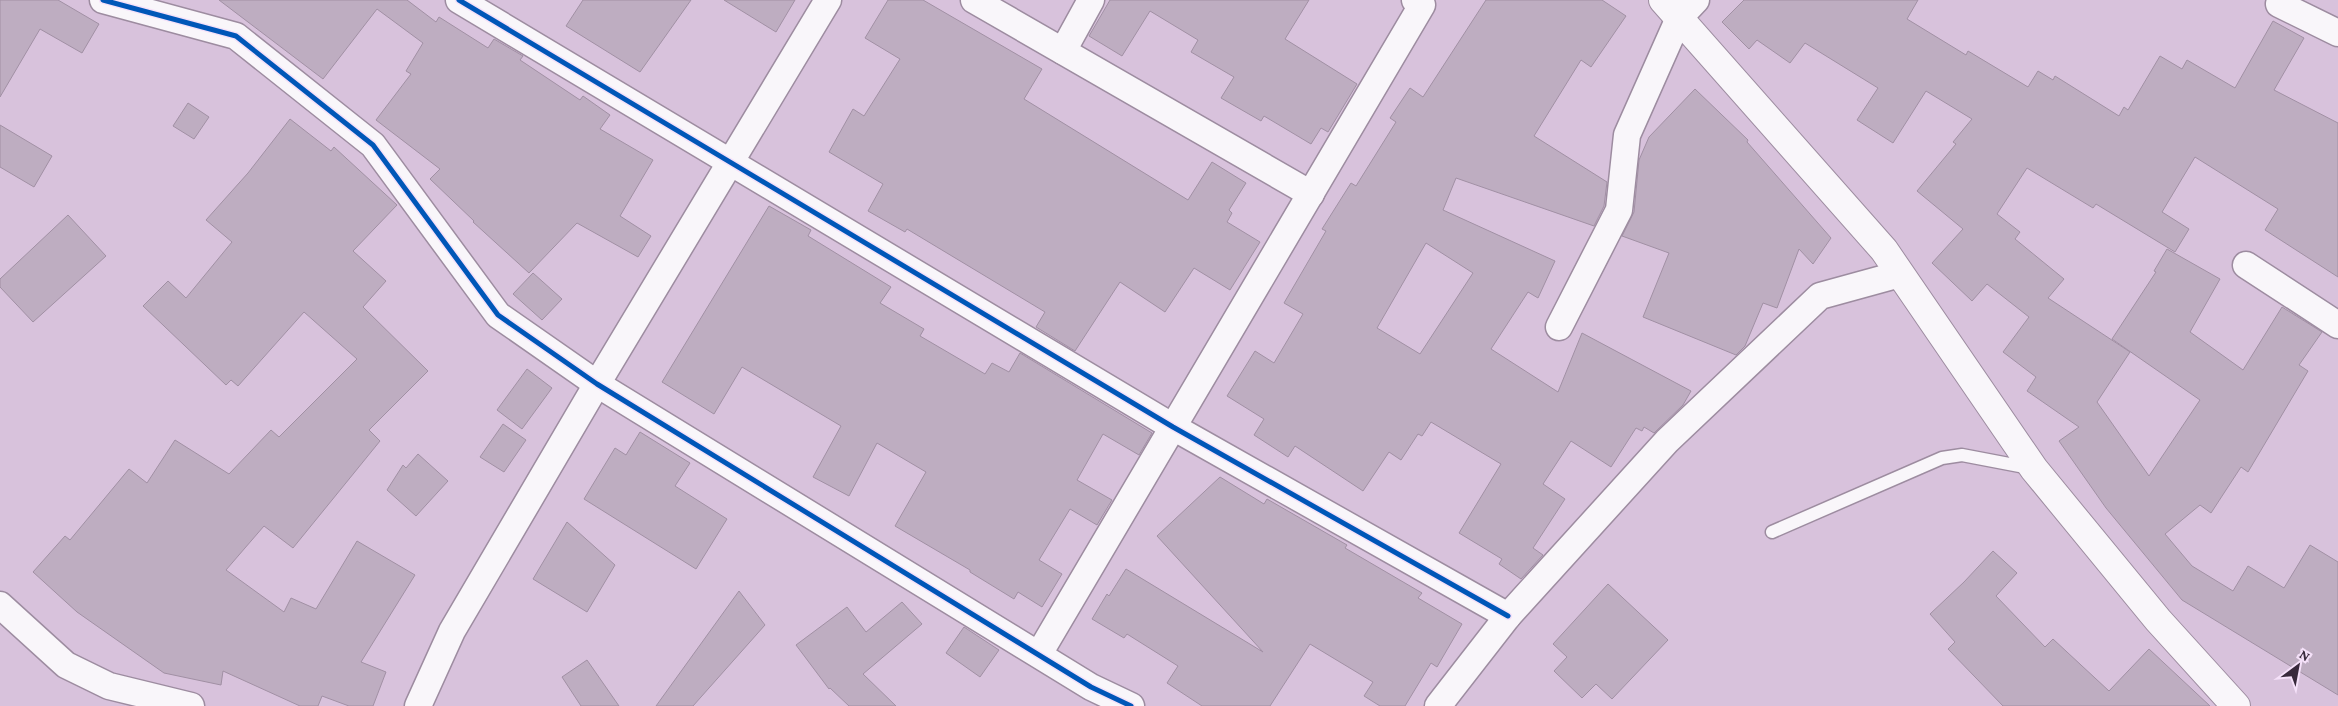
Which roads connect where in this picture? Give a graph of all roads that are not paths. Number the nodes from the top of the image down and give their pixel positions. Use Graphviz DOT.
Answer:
graph roads {
  1 [pos="103,0"];
  2 [pos="459,0"];
  3 [pos="828,0"];
  4 [pos="974,0"];
  5 [pos="1091,0"];
  6 [pos="1415,0"];
  7 [pos="2279,4"];
  8 [pos="1679,6"];
  9 [pos="2338,33"];
  10 [pos="1063,51"];
  11 [pos="730,162"];
  12 [pos="1310,194"];
  13 [pos="2246,264"];
  14 [pos="1900,274"];
  15 [pos="2338,325"];
  16 [pos="1559,327"];
  17 [pos="597,384"];
  18 [pos="1173,427"];
  19 [pos="2034,469"];
  20 [pos="1772,532"];
  21 [pos="0,605"];
  22 [pos="1508,616"];
  23 [pos="1039,654"];
  24 [pos="1085,697"];
  25 [pos="191,706"];
  26 [pos="418,706"];
  27 [pos="1131,706"];
  28 [pos="1438,706"];
  29 [pos="2236,706"];
  1 -- 17 [label="street"];
  2 -- 11 [label="street"];
  3 -- 11 [label="street"];
  4 -- 10 [label="street"];
  5 -- 10 [label="street"];
  6 -- 12 [label="street"];
  7 -- 9 [label="street"];
  8 -- 14 [label="street"];
  8 -- 16 [label="street"];
  10 -- 12 [label="street"];
  11 -- 17 [label="street"];
  11 -- 18 [label="street"];
  12 -- 18 [label="street"];
  13 -- 15 [label="street"];
  14 -- 19 [label="street"];
  14 -- 22 [label="street"];
  17 -- 23 [label="street"];
  17 -- 26 [label="street"];
  18 -- 22 [label="street"];
  18 -- 23 [label="street"];
  19 -- 20 [label="lane"];
  19 -- 29 [label="street"];
  21 -- 25 [label="street"];
  22 -- 28 [label="street"];
  23 -- 24 [label="street"];
  24 -- 27 [label="street"];
}
